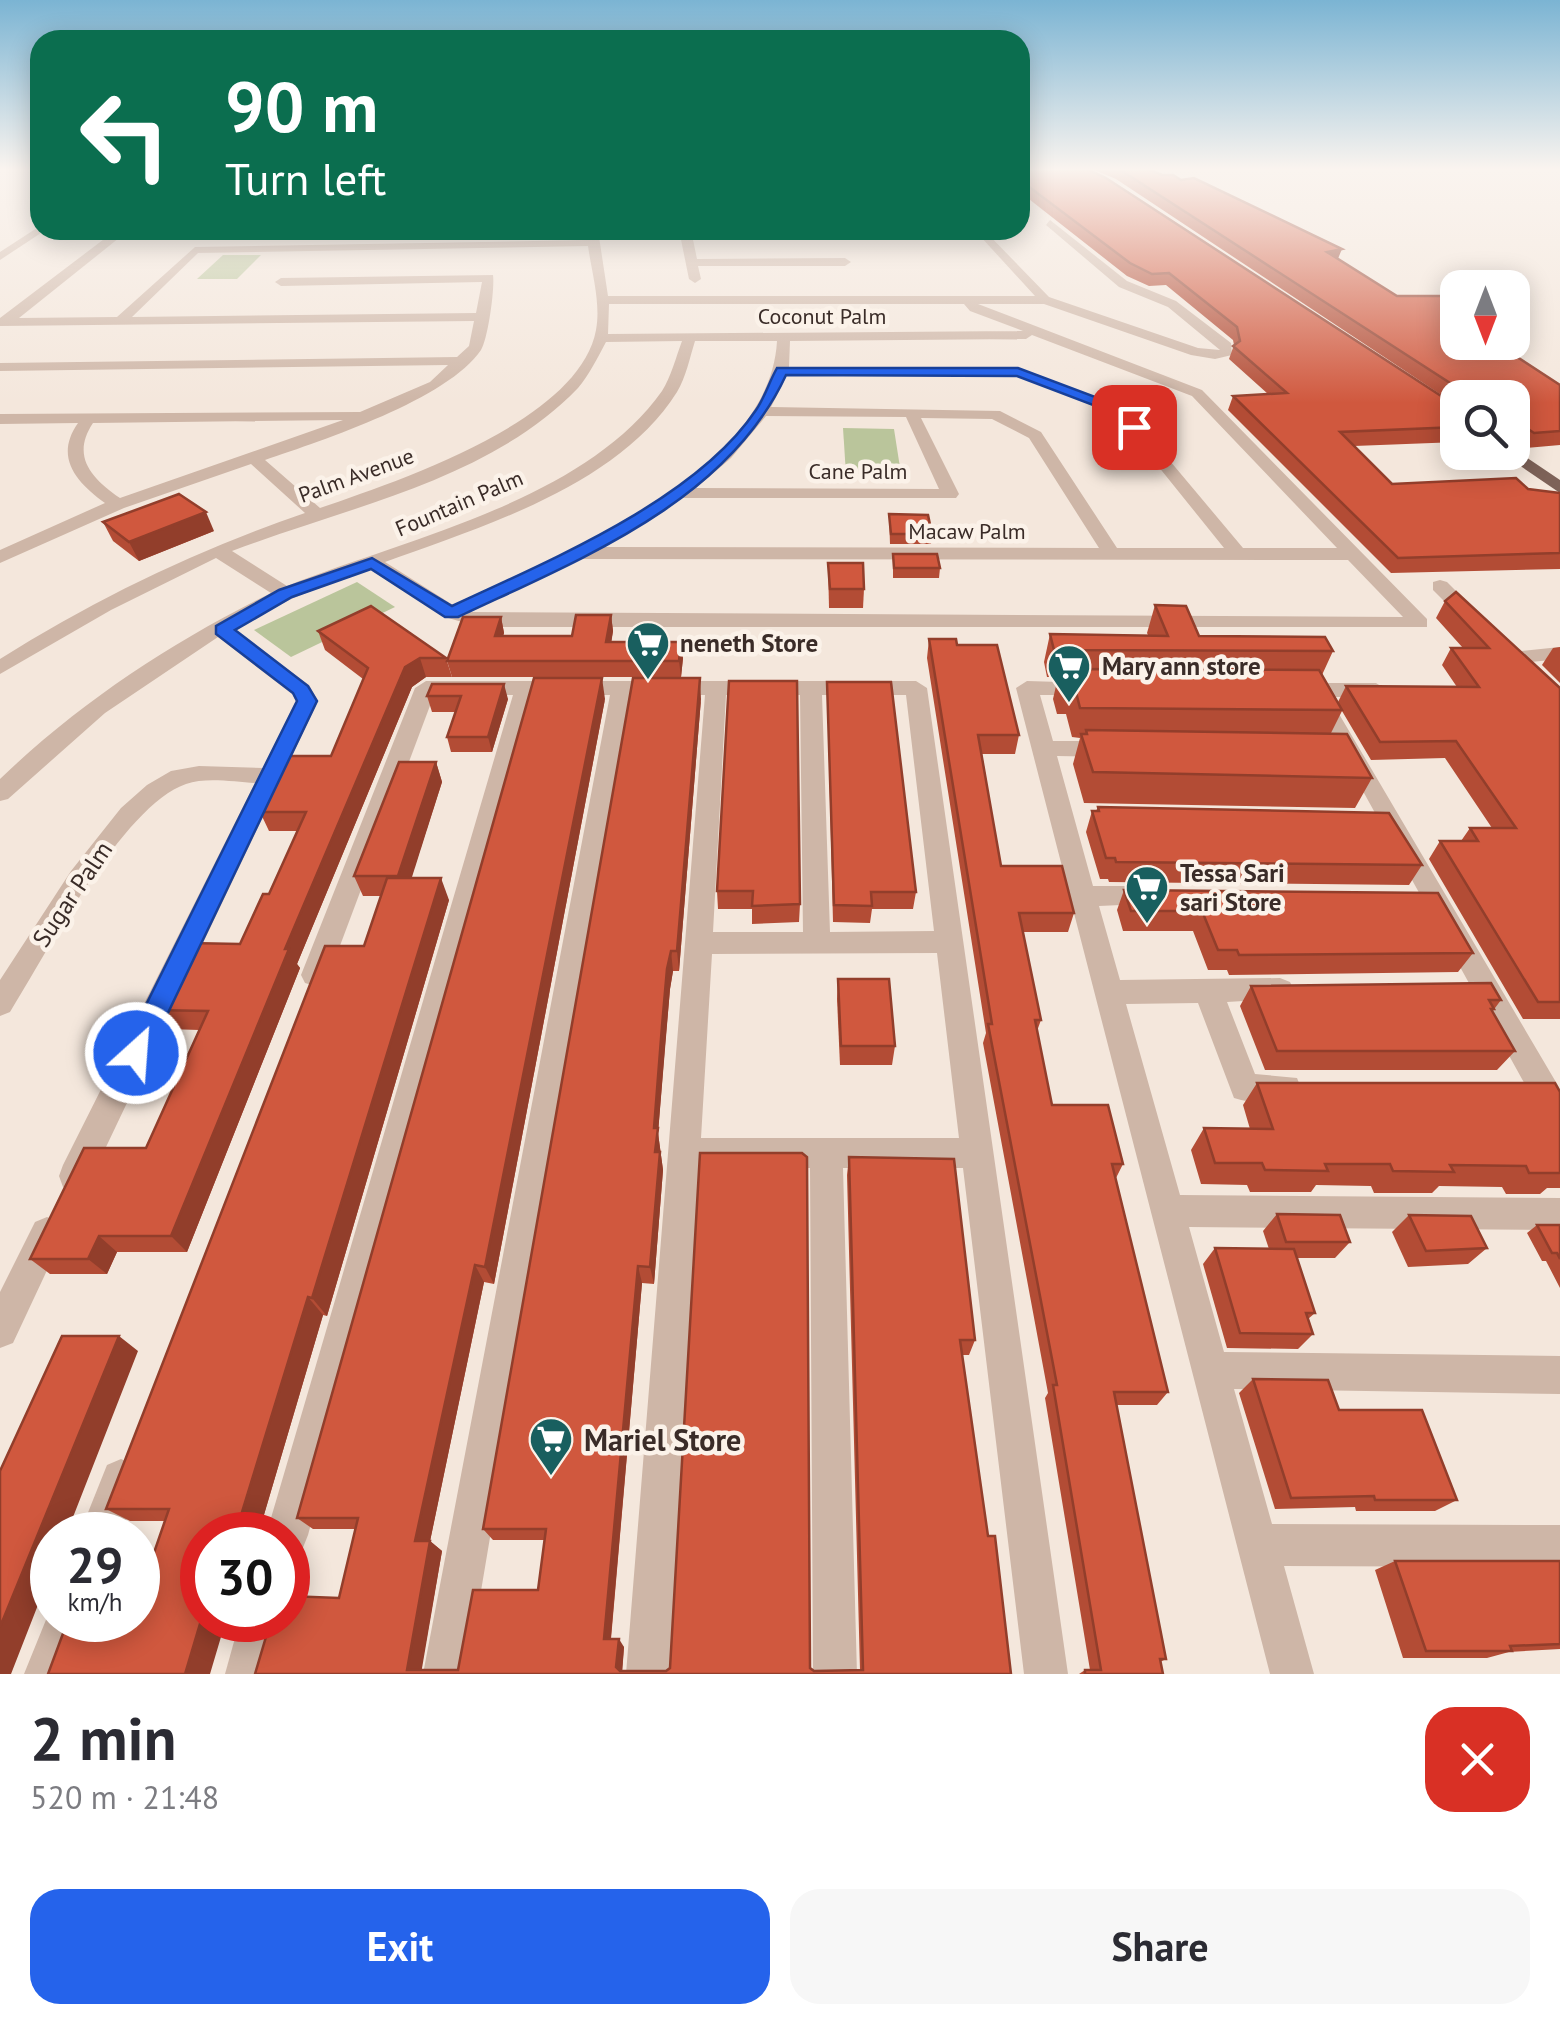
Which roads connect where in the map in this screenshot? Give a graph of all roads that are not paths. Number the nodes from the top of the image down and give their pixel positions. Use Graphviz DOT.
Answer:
graph roads {
  1 [pos="100,247"];
  2 [pos="364,247"];
  3 [pos="594,247"];
  4 [pos="688,247"];
  5 [pos="781,247"];
  6 [pos="994,247"];
  7 [pos="1079,247"];
  8 [pos="300,248"];
  9 [pos="845,262"];
  10 [pos="692,263"];
  11 [pos="784,264"];
  12 [pos="601,300"];
  13 [pos="698,300"];
  14 [pos="968,300"];
  15 [pos="1044,300"];
  16 [pos="270,301"];
  17 [pos="483,317"];
  18 [pos="120,320"];
  19 [pos="3,322"];
  20 [pos="1043,334"];
  21 [pos="690,336"];
  22 [pos="784,336"];
  23 [pos="602,338"];
  24 [pos="464,362"];
  25 [pos="0,367"];
  26 [pos="782,371"];
  27 [pos="763,411"];
  28 [pos="912,414"];
  29 [pos="369,415"];
  30 [pos="88,418"];
  31 [pos="0,419"];
  32 [pos="255,459"];
  33 [pos="1530,467"];
  34 [pos="1560,488"];
  35 [pos="677,493"];
  36 [pos="118,504"];
  37 [pos="315,514"];
  38 [pos="218,550"];
  39 [pos="579,553"];
  40 [pos="1111,554"];
  41 [pos="1238,554"];
  42 [pos="1356,554"];
  43 [pos="0,557"];
  44 [pos="372,563"];
  45 [pos="1440,586"];
  46 [pos="286,594"];
  47 [pos="452,613"];
  48 [pos="222,630"];
  49 [pos="1501,646"];
  50 [pos="1560,653"];
  51 [pos="0,668"];
  52 [pos="1536,678"];
  53 [pos="526,688"];
  54 [pos="622,688"];
  55 [pos="716,688"];
  56 [pos="811,688"];
  57 [pos="1104,688"];
  58 [pos="1277,690"];
  59 [pos="1315,690"];
  60 [pos="1407,690"];
  61 [pos="1043,748"];
  62 [pos="1139,749"];
  63 [pos="271,776"];
  64 [pos="0,793"];
  65 [pos="1352,820"];
  66 [pos="1391,822"];
  67 [pos="1083,896"];
  68 [pos="1180,896"];
  69 [pos="1396,899"];
  70 [pos="1435,899"];
  71 [pos="817,942"];
  72 [pos="949,942"];
  73 [pos="698,943"];
  74 [pos="1485,987"];
  75 [pos="1446,988"];
  76 [pos="1307,989"];
  77 [pos="1208,990"];
  78 [pos="1109,992"];
  79 [pos="306,1001"];
  80 [pos="0,1004"];
  81 [pos="1324,1088"];
  82 [pos="1503,1088"];
  83 [pos="1543,1088"];
  84 [pos="1560,1118"];
  85 [pos="684,1153"];
  86 [pos="826,1153"];
  87 [pos="978,1153"];
  88 [pos="1167,1211"];
  89 [pos="1560,1214"];
  90 [pos="0,1330"];
  91 [pos="1209,1370"];
  92 [pos="1560,1375"];
  93 [pos="135,1443"];
  94 [pos="109,1512"];
  95 [pos="293,1512"];
  96 [pos="1256,1546"];
  97 [pos="1560,1546"];
  98 [pos="58,1642"];
  99 [pos="256,1642"];
  100 [pos="46,1674"];
  101 [pos="247,1674"];
  102 [pos="445,1674"];
  103 [pos="648,1674"];
  104 [pos="835,1674"];
  105 [pos="1046,1674"];
  106 [pos="1292,1674"];
  1 -- 19 [label="street"];
  2 -- 8 [label="street"];
  3 -- 12 [label="street"];
  4 -- 10 [label="street"];
  5 -- 11 [label="street"];
  6 -- 15 [label="street"];
  7 -- 15 [label="street"];
  8 -- 16 [label="street"];
  8 -- 18 [label="street"];
  9 -- 11 [label="street"];
  10 -- 11 [label="street"];
  10 -- 13 [label="street"];
  12 -- 13 [label="street"];
  12 -- 23 [label="street"];
  13 -- 14 [label="street"];
  14 -- 15 [label="street"];
  14 -- 20 [label="street"];
  16 -- 17 [label="street"];
  16 -- 17 [label="street"];
  16 -- 18 [label="street"];
  17 -- 24 [label="street"];
  18 -- 19 [label="street"];
  20 -- 22 [label="street, Coconut Palm"];
  20 -- 42 [label="street"];
  21 -- 22 [label="street, Coconut Palm"];
  21 -- 23 [label="street, Coconut Palm"];
  21 -- 44 [label="street, Fountain Palm"];
  22 -- 26 [label="street"];
  23 -- 37 [label="street, Palm Avenue"];
  24 -- 25 [label="street"];
  24 -- 29 [label="street"];
  26 -- 27 [label="street"];
  26 -- 41 [label="street"];
  27 -- 28 [label="street"];
  27 -- 35 [label="street"];
  28 -- 35 [label="street, Cane Palm"];
  28 -- 40 [label="street"];
  29 -- 30 [label="street"];
  29 -- 32 [label="street"];
  30 -- 31 [label="street"];
  30 -- 36 [label="street"];
  32 -- 36 [label="street"];
  32 -- 37 [label="street"];
  33 -- 34 [label="main road"];
  35 -- 39 [label="street"];
  36 -- 43 [label="street"];
  37 -- 38 [label="street, Palm Avenue"];
  38 -- 46 [label="street"];
  38 -- 51 [label="street, Palm Avenue"];
  39 -- 40 [label="street, Macaw Palm"];
  39 -- 47 [label="street"];
  40 -- 41 [label="street, Macaw Palm"];
  41 -- 42 [label="street, Macaw Palm"];
  42 -- 47 [label="street"];
  44 -- 46 [label="street, Fountain Palm"];
  44 -- 47 [label="street"];
  45 -- 49 [label="street"];
  46 -- 48 [label="street, Fountain Palm"];
  48 -- 63 [label="street"];
  48 -- 64 [label="street, Fountain Palm"];
  49 -- 50 [label="street"];
  49 -- 52 [label="street"];
  53 -- 54 [label="street"];
  53 -- 79 [label="street"];
  53 -- 95 [label="street"];
  54 -- 55 [label="street"];
  54 -- 102 [label="street"];
  55 -- 56 [label="street"];
  55 -- 73 [label="street"];
  56 -- 71 [label="street"];
  56 -- 72 [label="street"];
  57 -- 61 [label="street"];
  58 -- 59 [label="street"];
  59 -- 60 [label="street"];
  59 -- 66 [label="street"];
  61 -- 62 [label="street"];
  61 -- 67 [label="street"];
  63 -- 80 [label="street, Sugar Palm"];
  63 -- 90 [label="street"];
  65 -- 66 [label="street"];
  66 -- 70 [label="street"];
  67 -- 68 [label="street"];
  67 -- 78 [label="street"];
  69 -- 70 [label="street"];
  70 -- 74 [label="street"];
  71 -- 72 [label="street"];
  71 -- 73 [label="street"];
  72 -- 87 [label="street"];
  73 -- 85 [label="street"];
  74 -- 75 [label="street"];
  74 -- 83 [label="street"];
  76 -- 77 [label="street"];
  77 -- 78 [label="street"];
  77 -- 81 [label="street"];
  78 -- 88 [label="street"];
  82 -- 83 [label="street"];
  83 -- 84 [label="street"];
  85 -- 86 [label="street"];
  85 -- 103 [label="street"];
  86 -- 87 [label="street"];
  86 -- 104 [label="street"];
  87 -- 105 [label="street"];
  88 -- 89 [label="street"];
  88 -- 91 [label="street"];
  91 -- 92 [label="street"];
  91 -- 96 [label="street"];
  93 -- 94 [label="street"];
  96 -- 97 [label="street"];
  96 -- 106 [label="street"];
  98 -- 100 [label="street"];
  99 -- 101 [label="street"];
}
